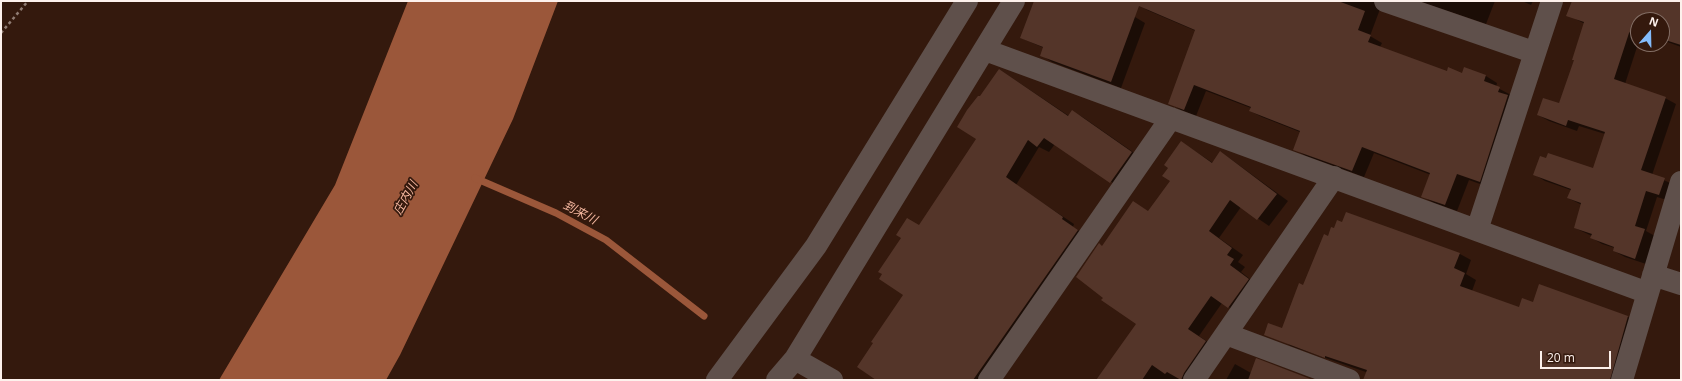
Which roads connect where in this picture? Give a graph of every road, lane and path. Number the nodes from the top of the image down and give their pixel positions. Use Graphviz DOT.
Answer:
graph roads {
  1 [pos="28,1"];
  2 [pos="967,1"];
  3 [pos="1014,1"];
  4 [pos="1385,1"];
  5 [pos="1552,1"];
  6 [pos="1,33"];
  7 [pos="985,50"];
  8 [pos="1533,52"];
  9 [pos="1171,118"];
  10 [pos="1334,178"];
  11 [pos="1681,182"];
  12 [pos="1477,230"];
  13 [pos="1650,284"];
  14 [pos="1681,284"];
  15 [pos="1226,334"];
  16 [pos="795,359"];
  17 [pos="717,380"];
  18 [pos="777,380"];
  19 [pos="832,380"];
  20 [pos="990,380"];
  21 [pos="1194,380"];
  22 [pos="1349,380"];
  23 [pos="1622,380"];
  1 -- 6 [label="path"];
  2 -- 17 [label="street"];
  3 -- 7 [label="street"];
  4 -- 8 [label="street"];
  5 -- 8 [label="street"];
  7 -- 9 [label="street"];
  7 -- 16 [label="street"];
  8 -- 12 [label="street"];
  9 -- 10 [label="street"];
  9 -- 20 [label="street"];
  10 -- 12 [label="street"];
  10 -- 15 [label="street"];
  11 -- 13 [label="street"];
  12 -- 13 [label="street"];
  13 -- 14 [label="street"];
  13 -- 23 [label="street"];
  15 -- 21 [label="street"];
  15 -- 22 [label="street"];
  16 -- 18 [label="street"];
  16 -- 19 [label="street"];
}
